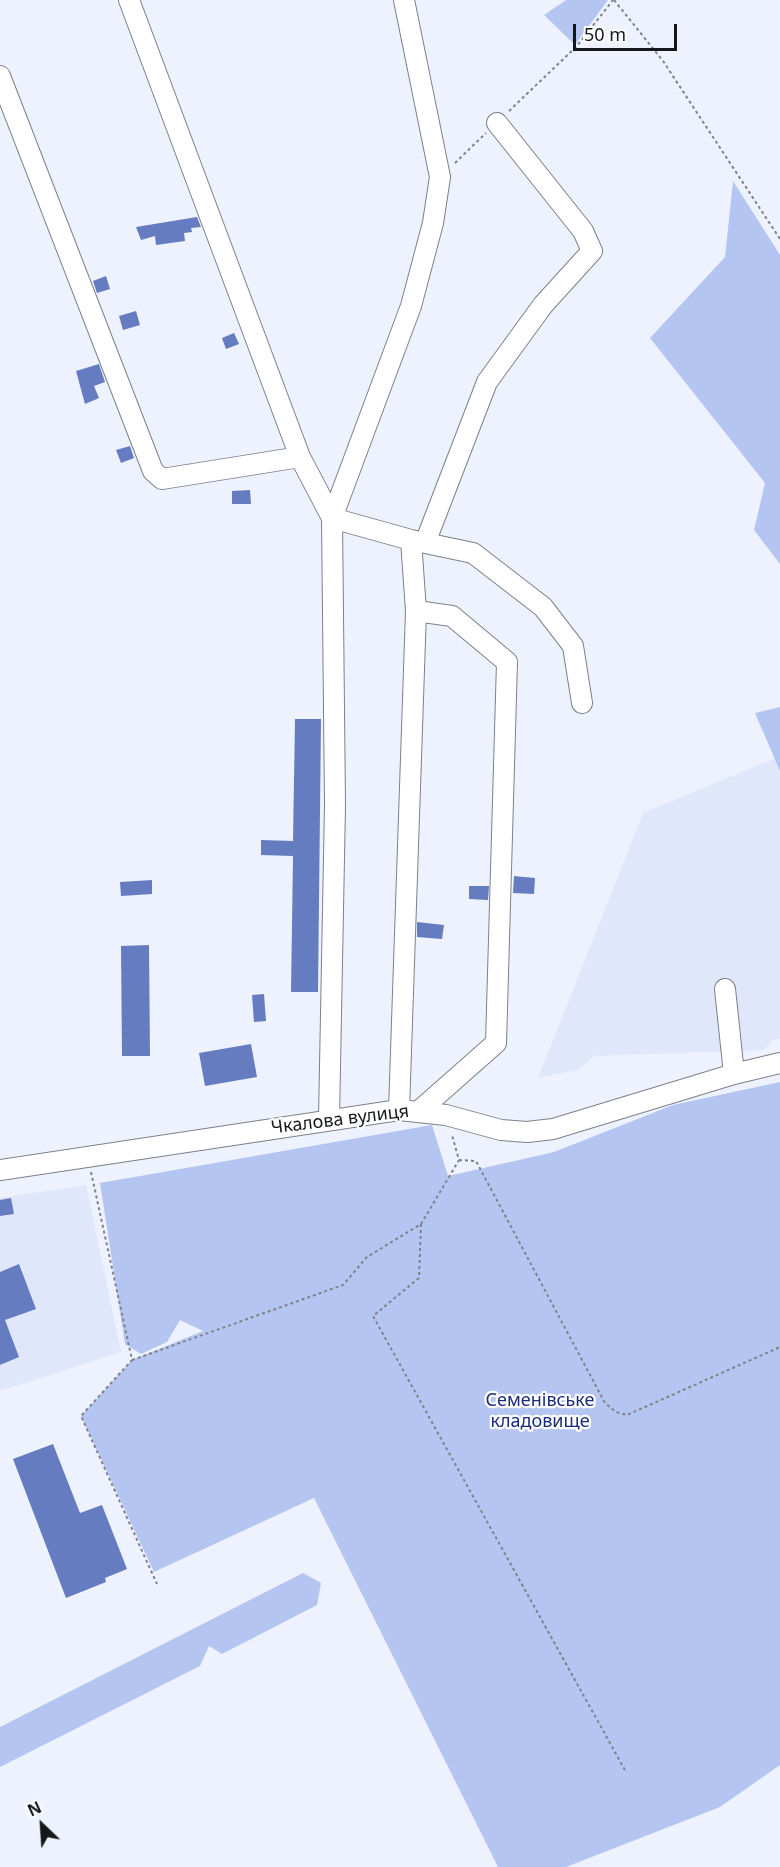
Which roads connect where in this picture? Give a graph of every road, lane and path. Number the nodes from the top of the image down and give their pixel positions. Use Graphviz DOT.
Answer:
graph roads {
  1 [pos="129,0"];
  2 [pos="404,0"];
  3 [pos="613,0"];
  4 [pos="0,76"];
  5 [pos="497,123"];
  6 [pos="440,177"];
  7 [pos="780,239"];
  8 [pos="300,457"];
  9 [pos="332,518"];
  10 [pos="418,542"];
  11 [pos="416,611"];
  12 [pos="582,703"];
  13 [pos="725,989"];
  14 [pos="780,1063"];
  15 [pos="734,1074"];
  16 [pos="399,1110"];
  17 [pos="419,1111"];
  18 [pos="446,1115"];
  19 [pos="329,1119"];
  20 [pos="87,1157"];
  21 [pos="459,1160"];
  22 [pos="0,1170"];
  23 [pos="421,1224"];
  24 [pos="780,1347"];
  25 [pos="132,1360"];
  26 [pos="157,1584"];
  27 [pos="626,1772"];
  1 -- 8 [label="street"];
  2 -- 6 [label="street"];
  3 -- 5 [label="path"];
  3 -- 7 [label="path"];
  4 -- 8 [label="street"];
  5 -- 6 [label="path"];
  5 -- 10 [label="street"];
  6 -- 9 [label="street"];
  8 -- 9 [label="street"];
  9 -- 10 [label="street"];
  9 -- 19 [label="street"];
  10 -- 11 [label="street"];
  10 -- 12 [label="street"];
  11 -- 16 [label="street"];
  11 -- 17 [label="street"];
  13 -- 15 [label="street"];
  14 -- 15 [label="street, Чкалова вулиця"];
  15 -- 18 [label="street, Чкалова вулиця"];
  16 -- 17 [label="street, Чкалова вулиця"];
  16 -- 19 [label="street, Чкалова вулиця"];
  17 -- 18 [label="street, Чкалова вулиця"];
  18 -- 21 [label="path"];
  19 -- 20 [label="street, Чкалова вулиця"];
  20 -- 22 [label="street, Чкалова вулиця"];
  20 -- 25 [label="path"];
  21 -- 23 [label="path"];
  21 -- 24 [label="path"];
  23 -- 25 [label="path"];
  23 -- 27 [label="path"];
  25 -- 26 [label="path"];
}
